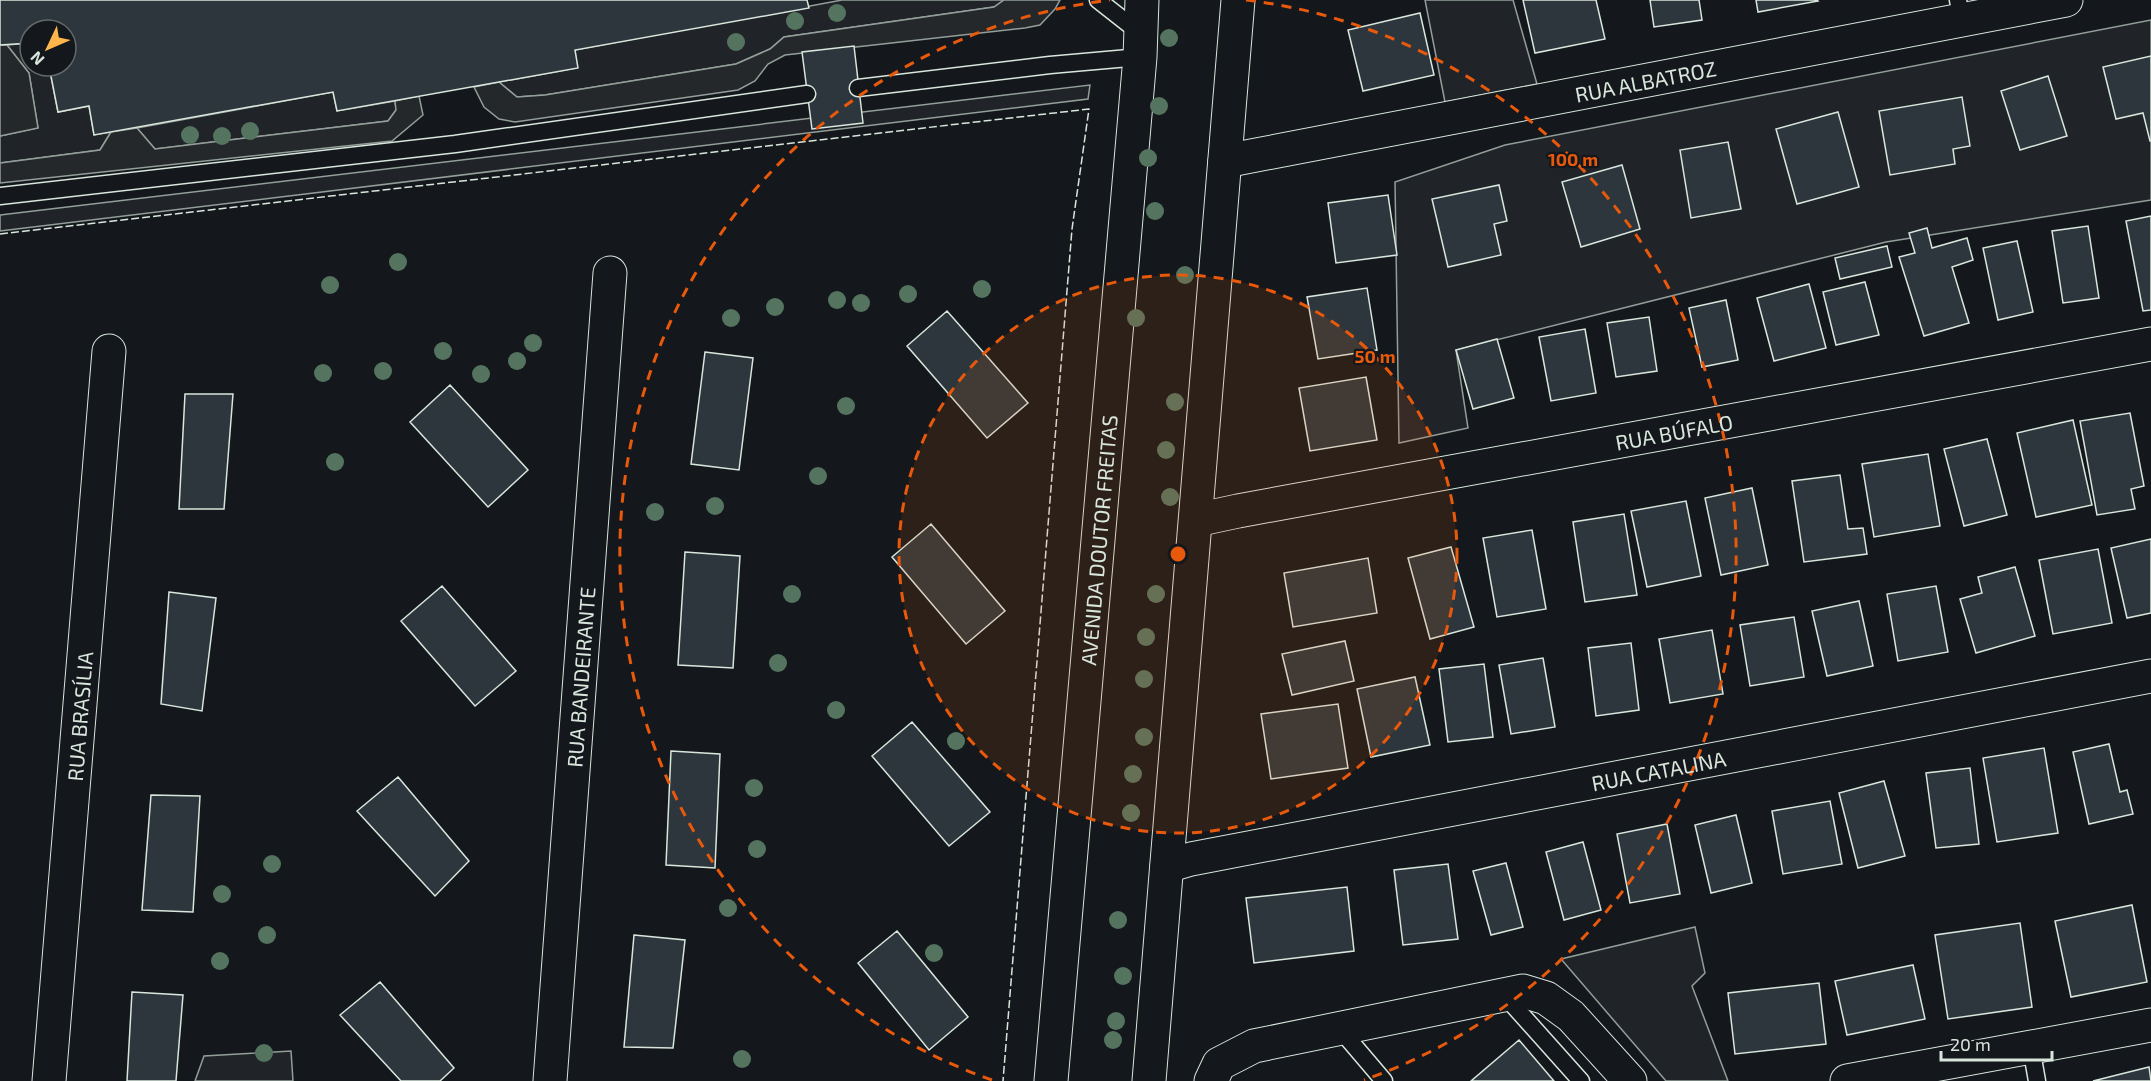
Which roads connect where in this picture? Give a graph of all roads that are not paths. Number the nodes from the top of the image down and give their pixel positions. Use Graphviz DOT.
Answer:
graph roads {
  1 [pos="1098,0"];
  2 [pos="1142,0"];
  3 [pos="1238,0"];
  4 [pos="2066,0"];
  5 [pos="1960,10"];
  6 [pos="1140,45"];
  7 [pos="858,87"];
  8 [pos="807,94"];
  9 [pos="1225,161"];
  10 [pos="0,196"];
  11 [pos="610,273"];
  12 [pos="2151,344"];
  13 [pos="109,351"];
  14 [pos="1197,520"];
  15 [pos="2151,676"];
  16 [pos="1167,866"];
  17 [pos="1504,995"];
  18 [pos="2151,1025"];
  19 [pos="1339,1028"];
  20 [pos="2031,1047"];
  21 [pos="1929,1074"];
  22 [pos="49,1081"];
  23 [pos="550,1081"];
  24 [pos="1051,1081"];
  25 [pos="1149,1081"];
  26 [pos="1211,1081"];
  27 [pos="1383,1081"];
  28 [pos="1581,1081"];
  29 [pos="1630,1081"];
  30 [pos="1847,1081"];
  31 [pos="2037,1081"];
  1 -- 6 [label="lane"];
  2 -- 6 [label="street, AVENIDA DOUTOR FREITAS"];
  3 -- 9 [label="street"];
  4 -- 5 [label="street, RUA ALBATROZ"];
  5 -- 9 [label="street, RUA ALBATROZ"];
  6 -- 7 [label="lane"];
  6 -- 24 [label="street, AVENIDA DOUTOR FREITAS"];
  8 -- 10 [label="lane"];
  9 -- 14 [label="street"];
  11 -- 23 [label="street, RUA BANDEIRANTE"];
  12 -- 14 [label="street, RUA BÚFALO"];
  13 -- 22 [label="street, RUA BRASÍLIA"];
  14 -- 16 [label="street"];
  15 -- 16 [label="street, RUA CATALINA"];
  16 -- 25 [label="street"];
  17 -- 19 [label="street"];
  17 -- 28 [label="lane"];
  17 -- 29 [label="street"];
  18 -- 20 [label="street"];
  19 -- 26 [label="street"];
  19 -- 27 [label="lane"];
  20 -- 21 [label="street"];
  20 -- 31 [label="lane"];
  21 -- 30 [label="street"];
}
